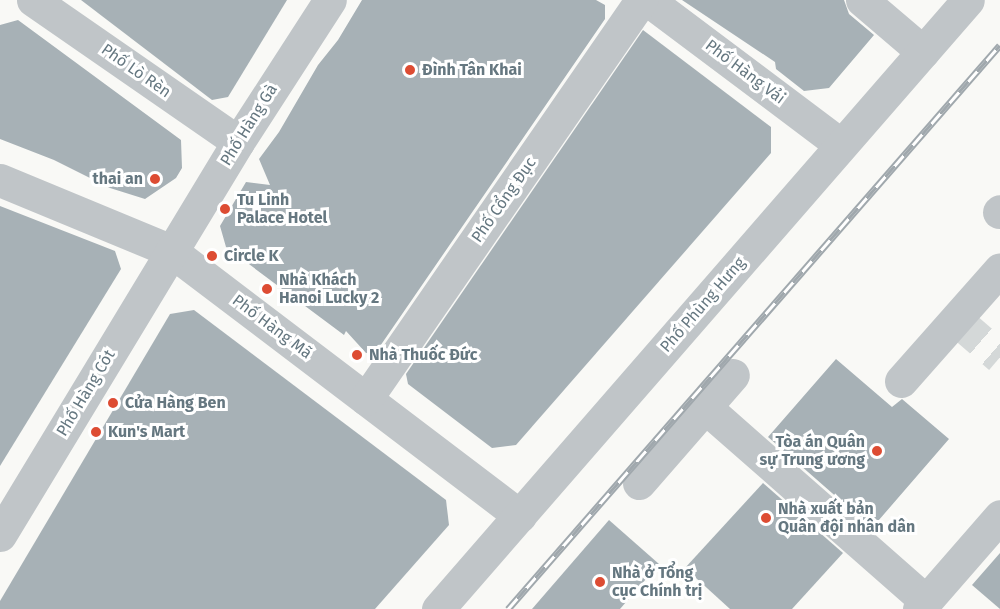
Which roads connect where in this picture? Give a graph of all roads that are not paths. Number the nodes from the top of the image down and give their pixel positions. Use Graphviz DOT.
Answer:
graph roads {
  1 [pos="33,0"];
  2 [pos="330,0"];
  3 [pos="641,0"];
  4 [pos="648,0"];
  5 [pos="862,0"];
  6 [pos="968,0"];
  7 [pos="922,52"];
  8 [pos="238,142"];
  9 [pos="841,145"];
  10 [pos="0,180"];
  11 [pos="171,251"];
  12 [pos="1000,269"];
  13 [pos="733,375"];
  14 [pos="901,381"];
  15 [pos="366,399"];
  16 [pos="705,407"];
  17 [pos="639,483"];
  18 [pos="520,516"];
  19 [pos="1000,516"];
  20 [pos="0,535"];
  21 [pos="922,605"];
  22 [pos="438,609"];
  1 -- 8 [label="street, Phố Lò Rèn"];
  2 -- 8 [label="street, Phố Hàng Gà"];
  3 -- 15 [label="street, Phố Cổng Đục"];
  4 -- 9 [label="street, Phố Hàng Vải"];
  5 -- 7 [label="street"];
  6 -- 7 [label="street, Phố Phùng Hưng"];
  7 -- 9 [label="street, Phố Phùng Hưng"];
  8 -- 11 [label="street, Phố Hàng Gà"];
  9 -- 18 [label="street, Phố Phùng Hưng"];
  10 -- 11 [label="street, Phố Hàng Mã"];
  11 -- 15 [label="street, Phố Hàng Mã"];
  11 -- 20 [label="street, Phố Hàng Cót"];
  12 -- 14 [label="street"];
  13 -- 16 [label="street"];
  15 -- 18 [label="street, Phố Hàng Mã"];
  16 -- 17 [label="street"];
  16 -- 21 [label="street"];
  18 -- 22 [label="street, Phố Phùng Hưng"];
  19 -- 21 [label="street"];
}
